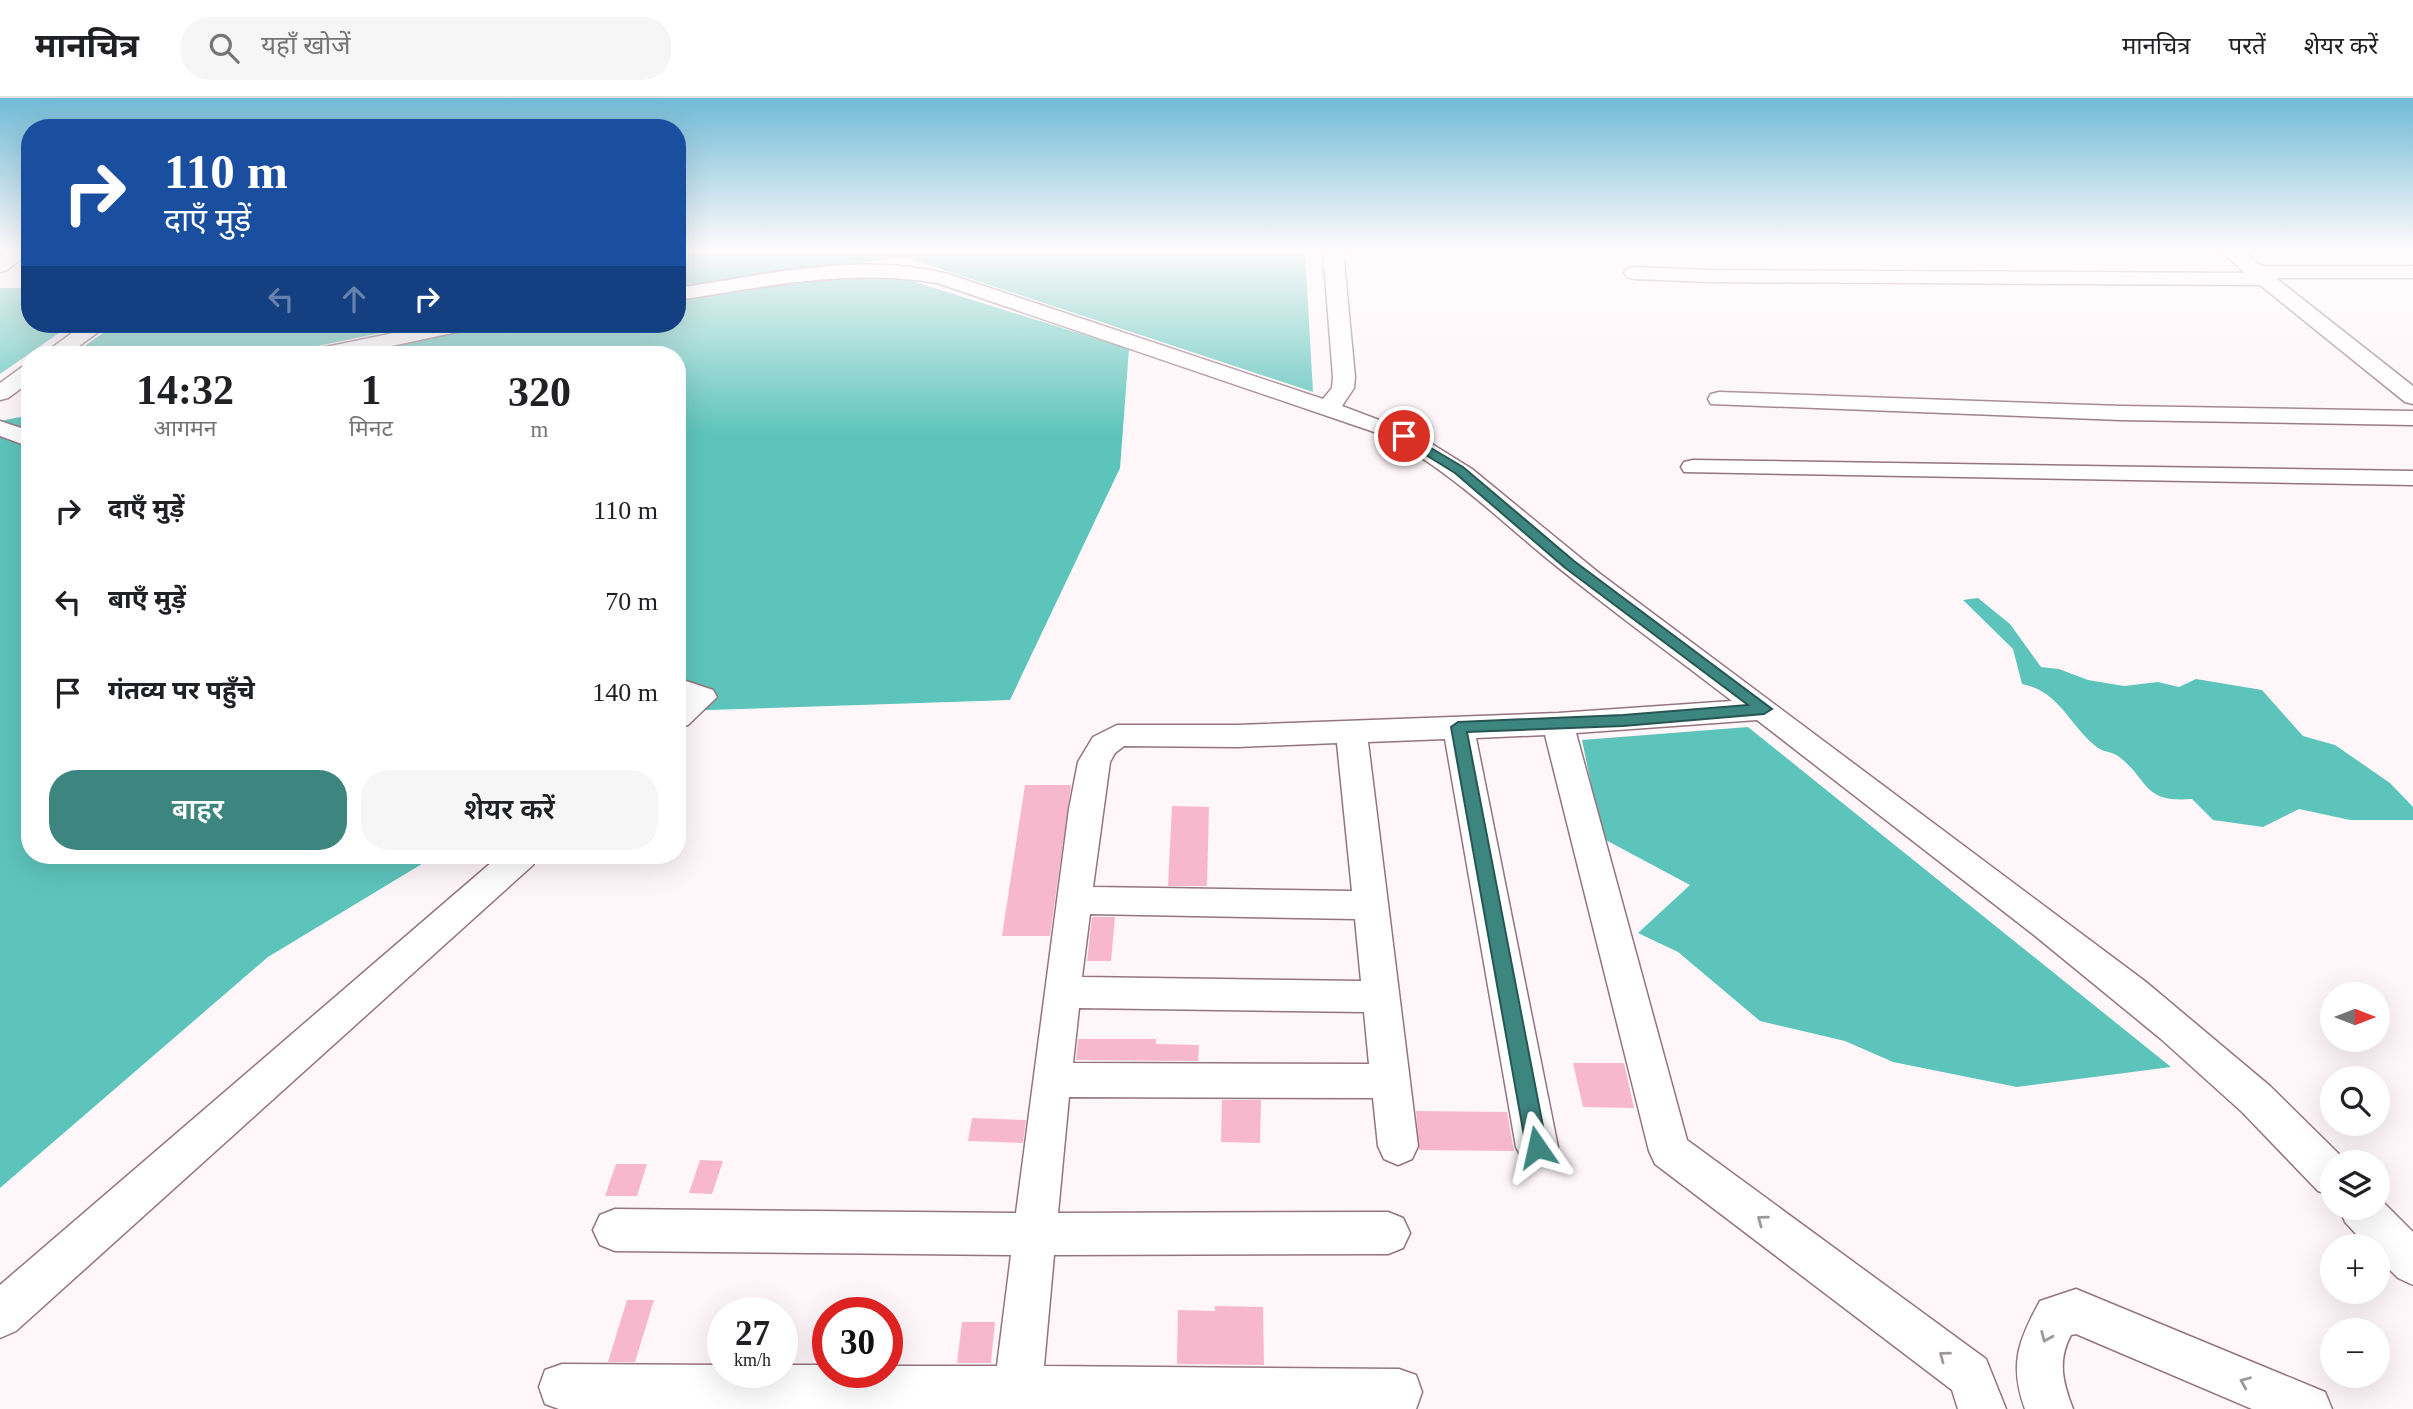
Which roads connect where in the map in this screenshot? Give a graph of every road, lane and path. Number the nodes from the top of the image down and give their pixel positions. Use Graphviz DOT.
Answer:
graph roads {
  1 [pos="1042,312"];
  2 [pos="1338,312"];
  3 [pos="2306,312"];
  4 [pos="85,333"];
  5 [pos="424,333"];
  6 [pos="66,346"];
  7 [pos="363,346"];
  8 [pos="21,378"];
  9 [pos="0,393"];
  10 [pos="2413,397"];
  11 [pos="1719,399"];
  12 [pos="1328,409"];
  13 [pos="2413,418"];
  14 [pos="21,421"];
  15 [pos="0,427"];
  16 [pos="21,436"];
  17 [pos="1693,467"];
  18 [pos="2413,478"];
  19 [pos="686,691"];
  20 [pos="1764,709"];
  21 [pos="686,710"];
  22 [pos="1558,724"];
  23 [pos="1458,727"];
  24 [pos="1351,731"];
  25 [pos="512,864"];
  26 [pos="1074,900"];
  27 [pos="1372,905"];
  28 [pos="1064,992"];
  29 [pos="1381,997"];
  30 [pos="1051,1080"];
  31 [pos="1391,1081"];
  32 [pos="1398,1146"];
  33 [pos="1537,1147"];
  34 [pos="2320,1163"];
  35 [pos="2372,1220"];
  36 [pos="615,1230"];
  37 [pos="1388,1233"];
  38 [pos="1036,1234"];
  39 [pos="2413,1263"];
  40 [pos="0,1315"];
  41 [pos="562,1387"];
  42 [pos="1399,1392"];
  43 [pos="1017,1399"];
  44 [pos="1982,1409"];
  45 [pos="2049,1409"];
  46 [pos="2308,1409"];
  1 -- 12 [label="street"];
  2 -- 12 [label="street"];
  3 -- 10 [label="street"];
  4 -- 6 [label="street"];
  5 -- 7 [label="street"];
  8 -- 9 [label="street"];
  11 -- 13 [label="street"];
  12 -- 20 [label="street"];
  14 -- 15 [label="street"];
  15 -- 16 [label="street"];
  17 -- 18 [label="street"];
  19 -- 21 [label="street"];
  20 -- 22 [label="street"];
  20 -- 34 [label="street"];
  22 -- 23 [label="street"];
  44 -- 22 [label="street, one-way"];
  23 -- 24 [label="street"];
  23 -- 33 [label="street"];
  24 -- 26 [label="street"];
  24 -- 27 [label="street"];
  25 -- 40 [label="street"];
  26 -- 27 [label="street"];
  26 -- 28 [label="street"];
  27 -- 29 [label="street"];
  28 -- 29 [label="street"];
  28 -- 30 [label="street"];
  29 -- 31 [label="street"];
  30 -- 31 [label="street"];
  30 -- 38 [label="street"];
  31 -- 32 [label="street"];
  35 -- 39 [label="street"];
  36 -- 38 [label="street"];
  37 -- 38 [label="street"];
  38 -- 43 [label="street"];
  41 -- 43 [label="street"];
  42 -- 43 [label="street"];
  46 -- 45 [label="street, one-way"];
}
